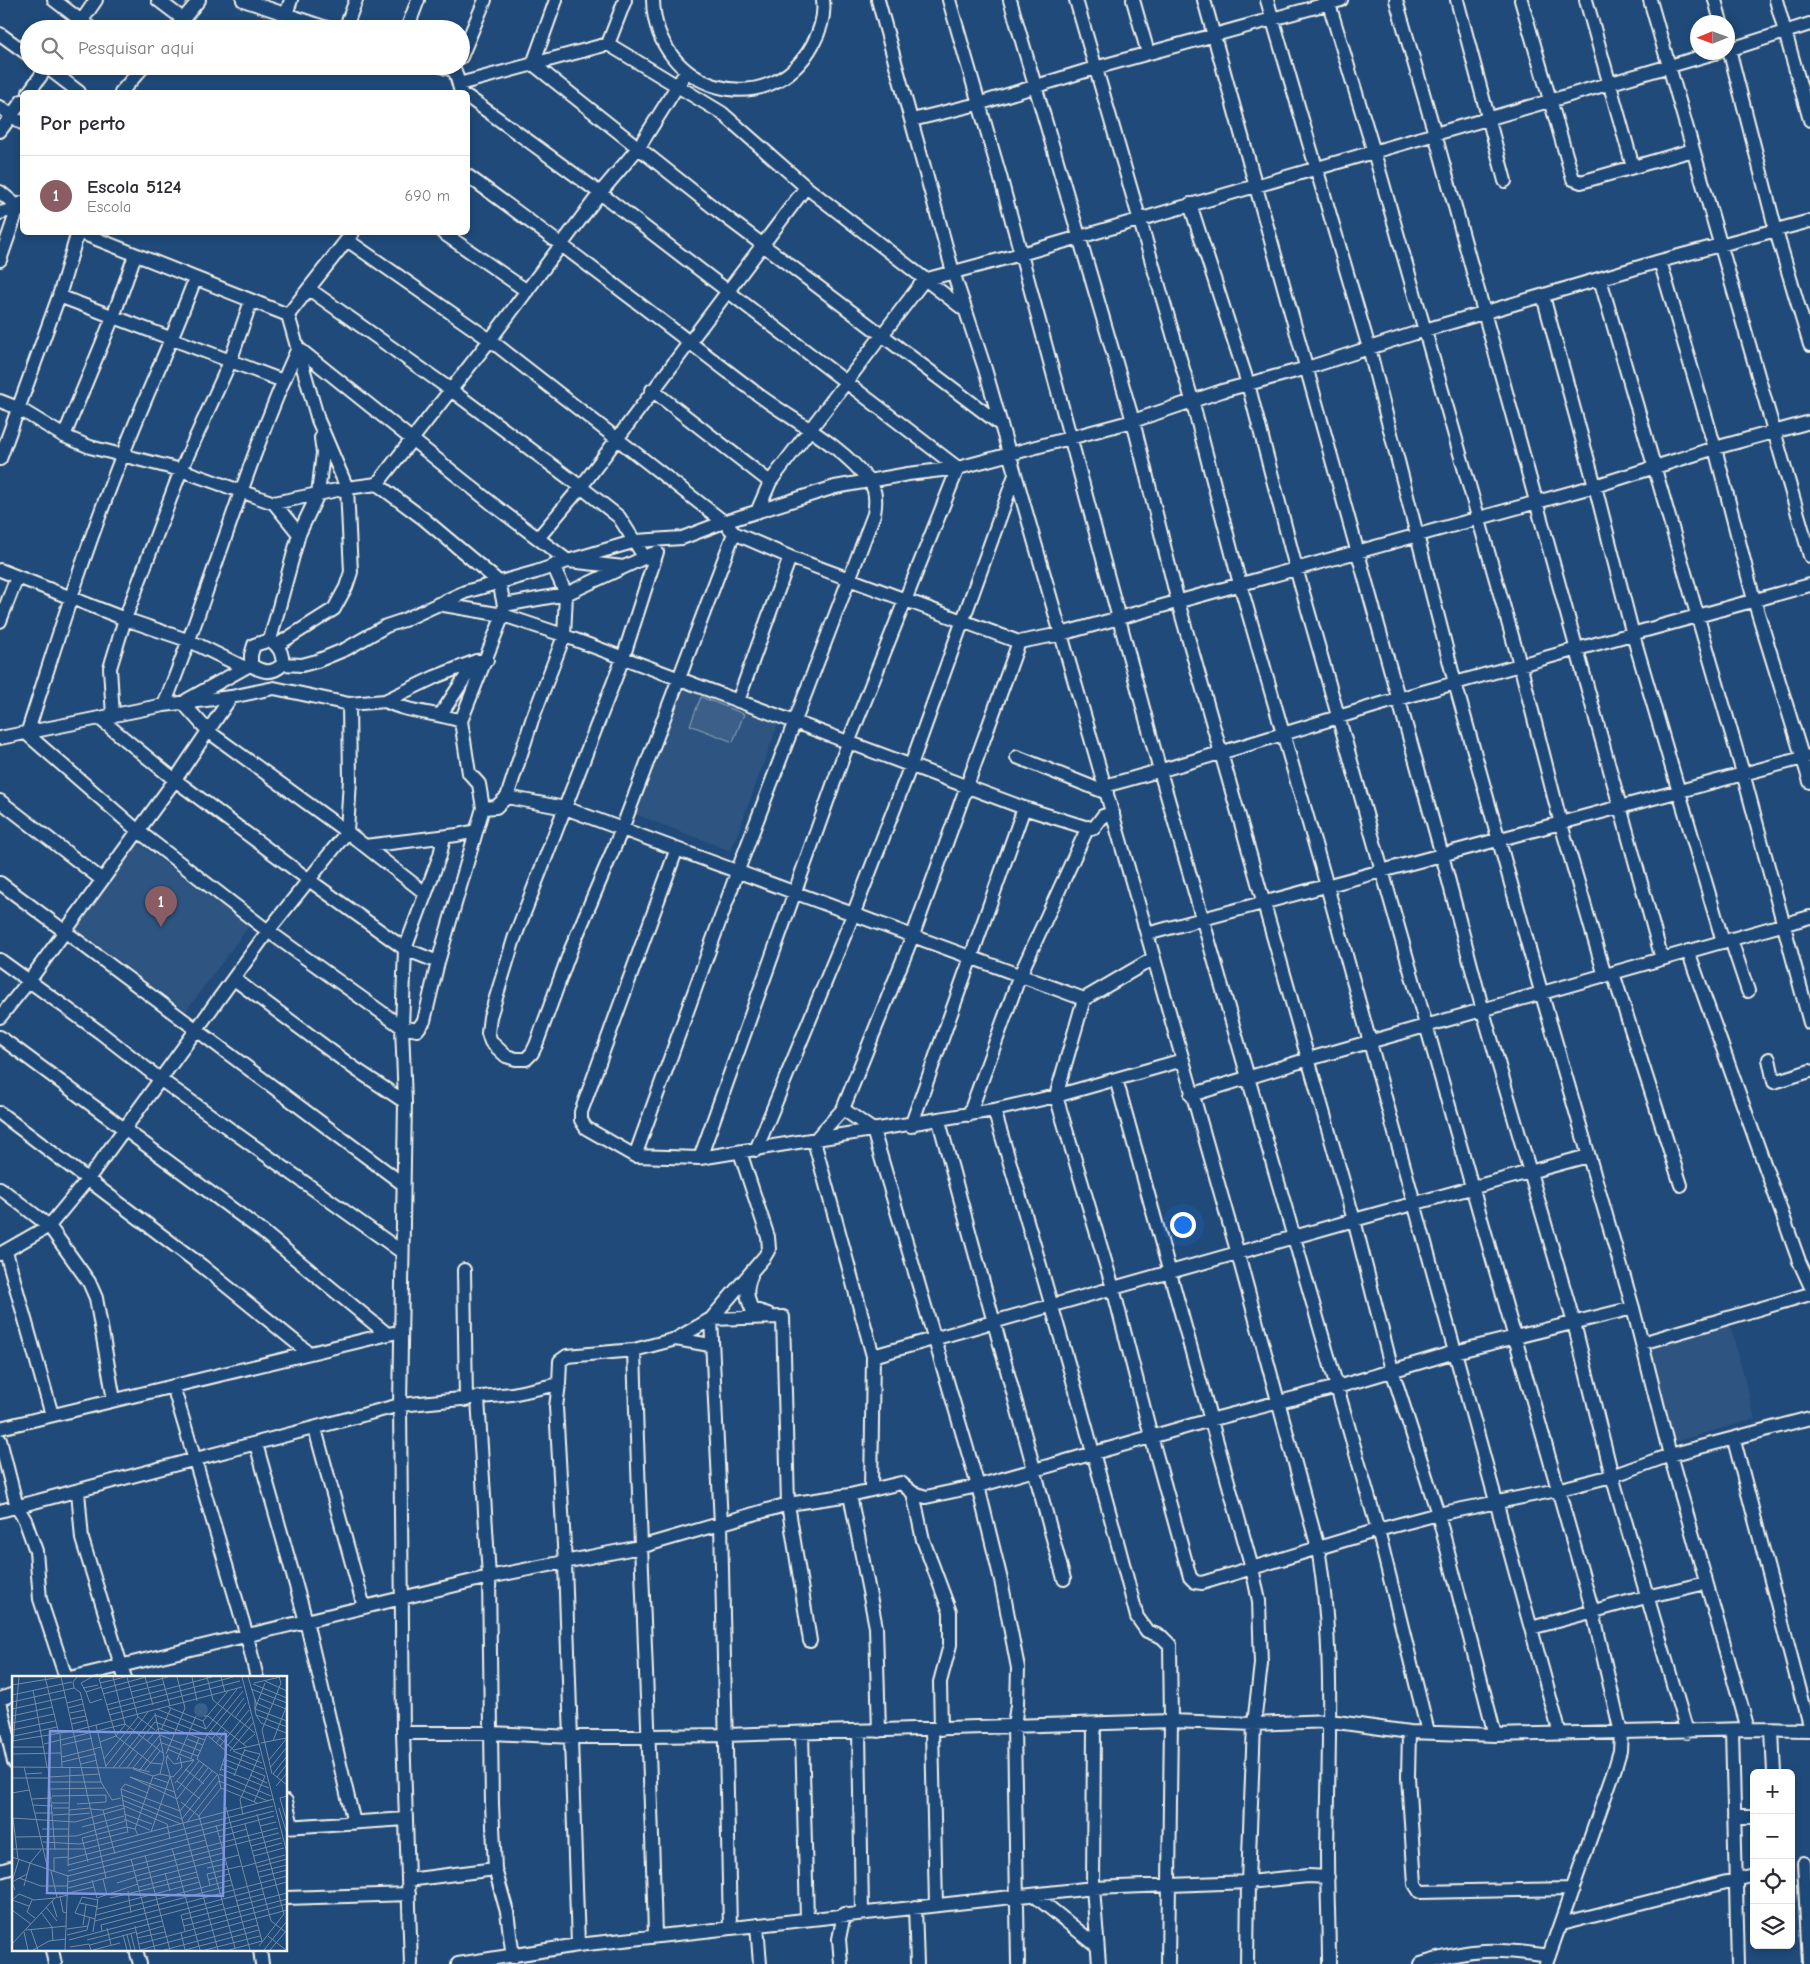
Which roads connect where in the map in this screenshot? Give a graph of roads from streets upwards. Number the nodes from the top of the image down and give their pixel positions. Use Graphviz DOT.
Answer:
graph roads {
  1 [pos="54,0"];
  2 [pos="96,0"];
  3 [pos="158,0"];
  4 [pos="200,0"];
  5 [pos="244,0"];
  6 [pos="291,0"];
  7 [pos="356,0"];
  8 [pos="418,0"];
  9 [pos="485,0"];
  10 [pos="556,0"];
  11 [pos="625,0"];
  12 [pos="653,0"];
  13 [pos="823,0"];
  14 [pos="878,0"];
  15 [pos="949,0"];
  16 [pos="1010,0"];
  17 [pos="1076,0"];
  18 [pos="1133,0"];
  19 [pos="1204,0"];
  20 [pos="1267,0"];
  21 [pos="1396,0"];
  22 [pos="1457,0"];
  23 [pos="1521,0"];
  24 [pos="1586,0"];
  25 [pos="1650,0"];
  26 [pos="1715,0"];
  27 [pos="1776,0"];
  28 [pos="1335,2"];
  29 [pos="286,14"];
  30 [pos="1719,15"];
  31 [pos="1273,19"];
  32 [pos="76,20"];
  33 [pos="86,20"];
  34 [pos="176,20"];
  35 [pos="182,20"];
  36 [pos="304,20"];
  37 [pos="348,20"];
  38 [pos="410,20"];
  39 [pos="1810,24"];
  40 [pos="1785,32"];
  41 [pos="0,34"];
  42 [pos="1214,35"];
  43 [pos="470,36"];
  44 [pos="608,44"];
  45 [pos="1735,46"];
  46 [pos="20,48"];
  47 [pos="1148,53"];
  48 [pos="1691,60"];
  49 [pos="1729,60"];
  50 [pos="533,64"];
  51 [pos="1669,67"];
  52 [pos="1095,68"];
  53 [pos="686,72"];
  54 [pos="41,75"];
  55 [pos="57,75"];
  56 [pos="136,75"];
  57 [pos="457,75"];
  58 [pos="679,85"];
  59 [pos="1609,85"];
  60 [pos="1036,87"];
  61 [pos="460,88"];
  62 [pos="30,90"];
  63 [pos="76,90"];
  64 [pos="124,90"];
  65 [pos="470,98"];
  66 [pos="1550,101"];
  67 [pos="20,104"];
  68 [pos="978,104"];
  69 [pos="0,107"];
  70 [pos="12,116"];
  71 [pos="1490,118"];
  72 [pos="912,120"];
  73 [pos="1810,120"];
  74 [pos="20,122"];
  75 [pos="0,131"];
  76 [pos="1435,134"];
  77 [pos="639,147"];
  78 [pos="1693,150"];
  79 [pos="1374,152"];
  80 [pos="1632,167"];
  81 [pos="1315,169"];
  82 [pos="470,177"];
  83 [pos="1505,181"];
  84 [pos="1257,186"];
  85 [pos="806,187"];
  86 [pos="0,192"];
  87 [pos="600,193"];
  88 [pos="1190,204"];
  89 [pos="20,206"];
  90 [pos="20,207"];
  91 [pos="20,210"];
  92 [pos="0,213"];
  93 [pos="1138,218"];
  94 [pos="1810,221"];
  95 [pos="1776,231"];
  96 [pos="78,235"];
  97 [pos="87,235"];
  98 [pos="446,235"];
  99 [pos="350,236"];
  100 [pos="1079,236"];
  101 [pos="561,243"];
  102 [pos="762,244"];
  103 [pos="1720,244"];
  104 [pos="135,254"];
  105 [pos="1021,254"];
  106 [pos="0,260"];
  107 [pos="1660,261"];
  108 [pos="953,272"];
  109 [pos="195,279"];
  110 [pos="1600,279"];
  111 [pos="924,280"];
  112 [pos="309,289"];
  113 [pos="727,290"];
  114 [pos="527,291"];
  115 [pos="59,296"];
  116 [pos="1543,296"];
  117 [pos="251,300"];
  118 [pos="966,311"];
  119 [pos="1485,313"];
  120 [pos="288,315"];
  121 [pos="113,317"];
  122 [pos="1425,330"];
  123 [pos="883,334"];
  124 [pos="172,340"];
  125 [pos="490,340"];
  126 [pos="689,342"];
  127 [pos="1810,345"];
  128 [pos="298,348"];
  129 [pos="1369,348"];
  130 [pos="230,362"];
  131 [pos="1307,368"];
  132 [pos="283,381"];
  133 [pos="846,382"];
  134 [pos="1248,384"];
  135 [pos="451,390"];
  136 [pos="652,390"];
  137 [pos="1192,400"];
  138 [pos="0,401"];
  139 [pos="18,408"];
  140 [pos="318,420"];
  141 [pos="1133,421"];
  142 [pos="1810,422"];
  143 [pos="1001,425"];
  144 [pos="809,430"];
  145 [pos="1774,433"];
  146 [pos="64,436"];
  147 [pos="412,438"];
  148 [pos="616,438"];
  149 [pos="1071,438"];
  150 [pos="1714,448"];
  151 [pos="122,454"];
  152 [pos="1009,454"];
  153 [pos="0,459"];
  154 [pos="958,468"];
  155 [pos="1655,468"];
  156 [pos="181,470"];
  157 [pos="1015,475"];
  158 [pos="770,482"];
  159 [pos="871,482"];
  160 [pos="377,484"];
  161 [pos="1595,486"];
  162 [pos="581,487"];
  163 [pos="347,488"];
  164 [pos="241,491"];
  165 [pos="318,494"];
  166 [pos="1535,502"];
  167 [pos="274,503"];
  168 [pos="757,512"];
  169 [pos="1477,517"];
  170 [pos="724,522"];
  171 [pos="734,533"];
  172 [pos="299,534"];
  173 [pos="1419,535"];
  174 [pos="539,537"];
  175 [pos="682,538"];
  176 [pos="636,541"];
  177 [pos="657,552"];
  178 [pos="1356,552"];
  179 [pos="1810,556"];
  180 [pos="790,557"];
  181 [pos="645,558"];
  182 [pos="568,561"];
  183 [pos="554,566"];
  184 [pos="624,567"];
  185 [pos="1296,568"];
  186 [pos="0,570"];
  187 [pos="17,577"];
  188 [pos="848,578"];
  189 [pos="499,582"];
  190 [pos="1240,584"];
  191 [pos="1810,585"];
  192 [pos="566,594"];
  193 [pos="71,597"];
  194 [pos="904,600"];
  195 [pos="1754,600"];
  196 [pos="1178,602"];
  197 [pos="438,604"];
  198 [pos="504,610"];
  199 [pos="1117,618"];
  200 [pos="1697,618"];
  201 [pos="125,619"];
  202 [pos="0,621"];
  203 [pos="962,621"];
  204 [pos="1061,634"];
  205 [pos="1633,635"];
  206 [pos="564,636"];
  207 [pos="190,641"];
  208 [pos="1020,642"];
  209 [pos="274,643"];
  210 [pos="1577,650"];
  211 [pos="623,658"];
  212 [pos="481,660"];
  213 [pos="283,664"];
  214 [pos="1520,664"];
  215 [pos="247,666"];
  216 [pos="678,678"];
  217 [pos="1456,683"];
  218 [pos="231,697"];
  219 [pos="1398,700"];
  220 [pos="738,701"];
  221 [pos="385,702"];
  222 [pos="183,703"];
  223 [pos="349,704"];
  224 [pos="164,705"];
  225 [pos="440,714"];
  226 [pos="113,716"];
  227 [pos="1338,717"];
  228 [pos="99,718"];
  229 [pos="461,721"];
  230 [pos="794,722"];
  231 [pos="209,732"];
  232 [pos="27,734"];
  233 [pos="1282,735"];
  234 [pos="0,738"];
  235 [pos="848,742"];
  236 [pos="1221,754"];
  237 [pos="1017,757"];
  238 [pos="1806,757"];
  239 [pos="911,765"];
  240 [pos="1160,771"];
  241 [pos="1743,773"];
  242 [pos="175,780"];
  243 [pos="1810,782"];
  244 [pos="967,786"];
  245 [pos="1106,789"];
  246 [pos="1679,790"];
  247 [pos="506,796"];
  248 [pos="0,802"];
  249 [pos="1622,807"];
  250 [pos="483,808"];
  251 [pos="564,808"];
  252 [pos="1024,808"];
  253 [pos="1113,813"];
  254 [pos="1561,824"];
  255 [pos="1088,827"];
  256 [pos="622,829"];
  257 [pos="137,830"];
  258 [pos="476,831"];
  259 [pos="347,832"];
  260 [pos="444,837"];
  261 [pos="1499,840"];
  262 [pos="365,846"];
  263 [pos="676,851"];
  264 [pos="1442,855"];
  265 [pos="738,870"];
  266 [pos="1383,871"];
  267 [pos="101,879"];
  268 [pos="308,880"];
  269 [pos="0,883"];
  270 [pos="1327,886"];
  271 [pos="793,892"];
  272 [pos="425,893"];
  273 [pos="1264,903"];
  274 [pos="853,915"];
  275 [pos="1810,917"];
  276 [pos="1204,920"];
  277 [pos="1785,924"];
  278 [pos="65,930"];
  279 [pos="268,931"];
  280 [pos="1147,934"];
  281 [pos="913,935"];
  282 [pos="1727,941"];
  283 [pos="405,949"];
  284 [pos="1688,951"];
  285 [pos="972,958"];
  286 [pos="1154,958"];
  287 [pos="1662,959"];
  288 [pos="0,960"];
  289 [pos="438,962"];
  290 [pos="1609,974"];
  291 [pos="1020,975"];
  292 [pos="234,979"];
  293 [pos="29,981"];
  294 [pos="1748,992"];
  295 [pos="1542,995"];
  296 [pos="1084,998"];
  297 [pos="1483,1011"];
  298 [pos="0,1017"];
  299 [pos="1810,1023"];
  300 [pos="402,1027"];
  301 [pos="197,1028"];
  302 [pos="1425,1028"];
  303 [pos="0,1037"];
  304 [pos="1370,1042"];
  305 [pos="1769,1059"];
  306 [pos="1183,1060"];
  307 [pos="1308,1060"];
  308 [pos="1810,1072"];
  309 [pos="1248,1078"];
  310 [pos="1116,1079"];
  311 [pos="160,1080"];
  312 [pos="1191,1095"];
  313 [pos="1056,1096"];
  314 [pos="405,1102"];
  315 [pos="843,1108"];
  316 [pos="994,1110"];
  317 [pos="0,1113"];
  318 [pos="969,1115"];
  319 [pos="938,1121"];
  320 [pos="911,1126"];
  321 [pos="124,1129"];
  322 [pos="873,1130"];
  323 [pos="814,1141"];
  324 [pos="756,1150"];
  325 [pos="740,1152"];
  326 [pos="635,1156"];
  327 [pos="1588,1156"];
  328 [pos="700,1158"];
  329 [pos="1529,1173"];
  330 [pos="88,1179"];
  331 [pos="403,1184"];
  332 [pos="1682,1185"];
  333 [pos="0,1188"];
  334 [pos="1472,1188"];
  335 [pos="1413,1204"];
  336 [pos="1354,1220"];
  337 [pos="49,1226"];
  338 [pos="1295,1238"];
  339 [pos="402,1252"];
  340 [pos="3,1253"];
  341 [pos="1238,1254"];
  342 [pos="765,1256"];
  343 [pos="464,1270"];
  344 [pos="1169,1273"];
  345 [pos="1810,1285"];
  346 [pos="1113,1288"];
  347 [pos="1810,1294"];
  348 [pos="1053,1306"];
  349 [pos="1633,1308"];
  350 [pos="783,1317"];
  351 [pos="711,1319"];
  352 [pos="994,1322"];
  353 [pos="1574,1323"];
  354 [pos="400,1331"];
  355 [pos="387,1334"];
  356 [pos="1513,1338"];
  357 [pos="676,1339"];
  358 [pos="935,1340"];
  359 [pos="1642,1342"];
  360 [pos="710,1345"];
  361 [pos="634,1350"];
  362 [pos="1455,1352"];
  363 [pos="309,1353"];
  364 [pos="873,1356"];
  365 [pos="1392,1370"];
  366 [pos="559,1384"];
  367 [pos="173,1386"];
  368 [pos="1337,1387"];
  369 [pos="472,1399"];
  370 [pos="114,1400"];
  371 [pos="1278,1402"];
  372 [pos="400,1405"];
  373 [pos="52,1415"];
  374 [pos="1810,1418"];
  375 [pos="1210,1420"];
  376 [pos="0,1428"];
  377 [pos="315,1429"];
  378 [pos="1151,1436"];
  379 [pos="0,1440"];
  380 [pos="1734,1440"];
  381 [pos="256,1444"];
  382 [pos="1095,1453"];
  383 [pos="1670,1455"];
  384 [pos="196,1460"];
  385 [pos="1032,1470"];
  386 [pos="1612,1476"];
  387 [pos="978,1486"];
  388 [pos="871,1489"];
  389 [pos="1557,1490"];
  390 [pos="78,1491"];
  391 [pos="913,1493"];
  392 [pos="850,1495"];
  393 [pos="1497,1502"];
  394 [pos="788,1504"];
  395 [pos="17,1507"];
  396 [pos="0,1511"];
  397 [pos="1438,1514"];
  398 [pos="721,1524"];
  399 [pos="1378,1530"];
  400 [pos="640,1547"];
  401 [pos="1318,1548"];
  402 [pos="565,1563"];
  403 [pos="1252,1568"];
  404 [pos="489,1577"];
  405 [pos="1064,1579"];
  406 [pos="1706,1584"];
  407 [pos="1646,1597"];
  408 [pos="402,1598"];
  409 [pos="364,1607"];
  410 [pos="1592,1612"];
  411 [pos="306,1621"];
  412 [pos="1531,1628"];
  413 [pos="247,1636"];
  414 [pos="810,1641"];
  415 [pos="123,1671"];
  416 [pos="65,1676"];
  417 [pos="85,1676"];
  418 [pos="257,1676"];
  419 [pos="12,1695"];
  420 [pos="0,1700"];
  421 [pos="1330,1721"];
  422 [pos="1172,1722"];
  423 [pos="1094,1724"];
  424 [pos="1254,1724"];
  425 [pos="1014,1726"];
  426 [pos="937,1729"];
  427 [pos="1748,1729"];
  428 [pos="1810,1729"];
  429 [pos="1732,1730"];
  430 [pos="1772,1730"];
  431 [pos="858,1731"];
  432 [pos="879,1731"];
  433 [pos="403,1732"];
  434 [pos="1409,1732"];
  435 [pos="1428,1732"];
  436 [pos="1687,1732"];
  437 [pos="490,1733"];
  438 [pos="1621,1733"];
  439 [pos="802,1734"];
  440 [pos="1494,1734"];
  441 [pos="1560,1734"];
  442 [pos="650,1736"];
  443 [pos="726,1736"];
  444 [pos="572,1738"];
  445 [pos="12,1753"];
  446 [pos="1774,1769"];
  447 [pos="1734,1817"];
  448 [pos="1750,1817"];
  449 [pos="406,1819"];
  450 [pos="354,1823"];
  451 [pos="289,1826"];
  452 [pos="1802,1864"];
  453 [pos="495,1869"];
  454 [pos="1750,1876"];
  455 [pos="1328,1877"];
  456 [pos="408,1880"];
  457 [pos="1736,1880"];
  458 [pos="1248,1882"];
  459 [pos="1170,1884"];
  460 [pos="1093,1888"];
  461 [pos="1573,1889"];
  462 [pos="409,1894"];
  463 [pos="1034,1896"];
  464 [pos="288,1898"];
  465 [pos="1016,1898"];
  466 [pos="936,1905"];
  467 [pos="915,1907"];
  468 [pos="862,1912"];
  469 [pos="844,1914"];
  470 [pos="807,1918"];
  471 [pos="1561,1924"];
  472 [pos="757,1925"];
  473 [pos="730,1927"];
  474 [pos="654,1936"];
  475 [pos="578,1945"];
  476 [pos="1098,1946"];
  477 [pos="513,1957"];
  478 [pos="532,1959"];
  479 [pos="1547,1960"];
  480 [pos="411,1964"];
  481 [pos="458,1964"];
  482 [pos="760,1964"];
  483 [pos="841,1964"];
  484 [pos="917,1964"];
  485 [pos="1018,1964"];
  486 [pos="1099,1964"];
  487 [pos="1168,1964"];
  488 [pos="1247,1964"];
  489 [pos="1329,1964"];
  490 [pos="1421,1964"];
  491 [pos="1738,1964"];
  492 [pos="1809,1964"];
  1 -- 32 [label="street"];
  2 -- 33 [label="street"];
  3 -- 34 [label="street"];
  4 -- 35 [label="street"];
  5 -- 29 [label="street"];
  6 -- 29 [label="street"];
  7 -- 37 [label="street"];
  8 -- 38 [label="street"];
  9 -- 43 [label="street"];
  10 -- 50 [label="street"];
  11 -- 44 [label="street"];
  12 -- 53 [label="street"];
  13 -- 53 [label="street"];
  14 -- 72 [label="street"];
  15 -- 68 [label="street"];
  16 -- 60 [label="street"];
  17 -- 52 [label="street"];
  18 -- 47 [label="street"];
  19 -- 42 [label="street"];
  20 -- 31 [label="street"];
  21 -- 76 [label="street"];
  22 -- 71 [label="street"];
  23 -- 66 [label="street"];
  24 -- 59 [label="street"];
  25 -- 51 [label="street"];
  26 -- 30 [label="street"];
  27 -- 40 [label="street"];
  28 -- 31 [label="street"];
  28 -- 79 [label="street"];
  29 -- 36 [label="street"];
  31 -- 42 [label="street"];
  31 -- 81 [label="street"];
  39 -- 40 [label="street"];
  40 -- 45 [label="street"];
  40 -- 73 [label="street"];
  41 -- 46 [label="street"];
  42 -- 47 [label="street"];
  42 -- 84 [label="street"];
  44 -- 50 [label="street"];
  44 -- 58 [label="street"];
  47 -- 52 [label="street"];
  48 -- 51 [label="street"];
  49 -- 95 [label="street"];
  50 -- 61 [label="street"];
  50 -- 77 [label="street"];
  51 -- 59 [label="street"];
  51 -- 78 [label="street"];
  52 -- 60 [label="street"];
  52 -- 93 [label="street"];
  53 -- 58 [label="street"];
  54 -- 62 [label="street"];
  55 -- 63 [label="street"];
  56 -- 64 [label="street"];
  57 -- 61 [label="street"];
  58 -- 77 [label="street"];
  58 -- 85 [label="street"];
  59 -- 66 [label="street"];
  59 -- 80 [label="street"];
  60 -- 68 [label="street"];
  60 -- 100 [label="street"];
  65 -- 87 [label="street"];
  66 -- 71 [label="street"];
  66 -- 80 [label="street"];
  67 -- 70 [label="street"];
  68 -- 72 [label="street"];
  68 -- 105 [label="street"];
  69 -- 70 [label="street"];
  70 -- 74 [label="street"];
  70 -- 75 [label="street"];
  71 -- 76 [label="street"];
  71 -- 83 [label="street"];
  72 -- 108 [label="street"];
  76 -- 79 [label="street"];
  76 -- 119 [label="street"];
  77 -- 87 [label="street"];
  77 -- 102 [label="street"];
  78 -- 80 [label="street"];
  78 -- 103 [label="street"];
  79 -- 81 [label="street"];
  79 -- 122 [label="street"];
  81 -- 84 [label="street"];
  81 -- 129 [label="street"];
  82 -- 101 [label="street"];
  84 -- 88 [label="street"];
  84 -- 131 [label="street"];
  85 -- 102 [label="street"];
  85 -- 111 [label="street"];
  86 -- 89 [label="street"];
  87 -- 101 [label="street"];
  87 -- 113 [label="street"];
  88 -- 93 [label="street"];
  88 -- 134 [label="street"];
  90 -- 92 [label="street"];
  91 -- 106 [label="street"];
  93 -- 100 [label="street"];
  93 -- 137 [label="street"];
  94 -- 95 [label="street"];
  95 -- 103 [label="street"];
  95 -- 127 [label="street"];
  96 -- 115 [label="street"];
  97 -- 104 [label="street"];
  98 -- 114 [label="street"];
  99 -- 112 [label="street"];
  99 -- 125 [label="street"];
  100 -- 105 [label="street"];
  100 -- 141 [label="street"];
  101 -- 114 [label="street"];
  101 -- 126 [label="street"];
  102 -- 113 [label="street"];
  102 -- 123 [label="street"];
  103 -- 107 [label="street"];
  103 -- 145 [label="street"];
  104 -- 109 [label="street"];
  104 -- 121 [label="street"];
  105 -- 108 [label="street"];
  105 -- 149 [label="street"];
  107 -- 110 [label="street"];
  107 -- 150 [label="street"];
  108 -- 111 [label="street"];
  108 -- 118 [label="street"];
  109 -- 117 [label="street"];
  109 -- 124 [label="street"];
  110 -- 116 [label="street"];
  110 -- 155 [label="street"];
  111 -- 118 [label="street"];
  111 -- 123 [label="street"];
  112 -- 120 [label="street"];
  112 -- 135 [label="street"];
  113 -- 126 [label="street"];
  113 -- 133 [label="street"];
  114 -- 125 [label="street"];
  115 -- 121 [label="street"];
  115 -- 139 [label="street"];
  116 -- 119 [label="street"];
  116 -- 161 [label="street"];
  117 -- 120 [label="street"];
  117 -- 130 [label="street"];
  118 -- 143 [label="street"];
  119 -- 122 [label="street"];
  119 -- 166 [label="street"];
  120 -- 128 [label="street"];
  121 -- 124 [label="street"];
  121 -- 146 [label="street"];
  122 -- 129 [label="street"];
  122 -- 169 [label="street"];
  123 -- 133 [label="street"];
  123 -- 143 [label="street"];
  124 -- 130 [label="street"];
  124 -- 151 [label="street"];
  125 -- 135 [label="street"];
  125 -- 148 [label="street"];
  126 -- 136 [label="street"];
  126 -- 144 [label="street"];
  128 -- 132 [label="street"];
  128 -- 140 [label="street"];
  128 -- 147 [label="street"];
  129 -- 131 [label="street"];
  129 -- 173 [label="street"];
  130 -- 132 [label="street"];
  130 -- 156 [label="street"];
  131 -- 134 [label="street"];
  131 -- 178 [label="street"];
  132 -- 164 [label="street"];
  133 -- 144 [label="street"];
  133 -- 154 [label="street"];
  134 -- 137 [label="street"];
  134 -- 185 [label="street"];
  135 -- 147 [label="street"];
  135 -- 162 [label="street"];
  136 -- 148 [label="street"];
  136 -- 158 [label="street"];
  137 -- 141 [label="street"];
  137 -- 190 [label="street"];
  138 -- 139 [label="street"];
  139 -- 146 [label="street"];
  139 -- 153 [label="street"];
  140 -- 163 [label="street"];
  140 -- 165 [label="street"];
  141 -- 149 [label="street"];
  141 -- 196 [label="street"];
  142 -- 145 [label="street"];
  143 -- 152 [label="street"];
  144 -- 158 [label="street"];
  144 -- 159 [label="street"];
  145 -- 150 [label="street"];
  145 -- 179 [label="street"];
  146 -- 151 [label="street"];
  147 -- 160 [label="street"];
  147 -- 174 [label="street"];
  148 -- 162 [label="street"];
  148 -- 170 [label="street"];
  149 -- 152 [label="street"];
  149 -- 199 [label="street"];
  150 -- 155 [label="street"];
  150 -- 195 [label="street"];
  151 -- 156 [label="street"];
  151 -- 193 [label="street"];
  152 -- 154 [label="street"];
  152 -- 157 [label="street"];
  154 -- 159 [label="street"];
  154 -- 194 [label="street"];
  155 -- 161 [label="street"];
  155 -- 200 [label="street"];
  156 -- 164 [label="street"];
  156 -- 201 [label="street"];
  157 -- 203 [label="street"];
  157 -- 204 [label="street"];
  158 -- 168 [label="street"];
  159 -- 168 [label="street"];
  159 -- 188 [label="street"];
  160 -- 163 [label="street"];
  160 -- 189 [label="street"];
  161 -- 166 [label="street"];
  161 -- 205 [label="street"];
  162 -- 174 [label="street"];
  162 -- 176 [label="street"];
  163 -- 165 [label="street"];
  163 -- 209 [label="street"];
  164 -- 167 [label="street"];
  164 -- 207 [label="street"];
  165 -- 167 [label="street"];
  165 -- 172 [label="street"];
  166 -- 169 [label="street"];
  166 -- 210 [label="street"];
  167 -- 172 [label="street"];
  168 -- 170 [label="street"];
  169 -- 173 [label="street"];
  169 -- 214 [label="street"];
  170 -- 171 [label="street"];
  170 -- 175 [label="street"];
  171 -- 180 [label="street"];
  171 -- 216 [label="street"];
  172 -- 209 [label="street"];
  173 -- 178 [label="street"];
  173 -- 217 [label="street"];
  174 -- 182 [label="street"];
  175 -- 176 [label="street"];
  175 -- 177 [label="street"];
  176 -- 181 [label="street"];
  176 -- 182 [label="street"];
  177 -- 181 [label="street"];
  177 -- 211 [label="street"];
  178 -- 185 [label="street"];
  178 -- 219 [label="street"];
  180 -- 188 [label="street"];
  180 -- 220 [label="street"];
  181 -- 184 [label="street"];
  182 -- 183 [label="street"];
  182 -- 184 [label="street"];
  183 -- 189 [label="street"];
  183 -- 192 [label="street"];
  184 -- 192 [label="street"];
  185 -- 190 [label="street"];
  185 -- 227 [label="street"];
  186 -- 187 [label="street"];
  187 -- 193 [label="street"];
  187 -- 202 [label="street"];
  188 -- 194 [label="street"];
  188 -- 230 [label="street"];
  189 -- 197 [label="street"];
  189 -- 198 [label="street"];
  190 -- 196 [label="street"];
  190 -- 233 [label="street"];
  191 -- 195 [label="street"];
  192 -- 198 [label="street"];
  192 -- 206 [label="street"];
  193 -- 201 [label="street"];
  193 -- 232 [label="street"];
  194 -- 203 [label="street"];
  194 -- 235 [label="street"];
  195 -- 200 [label="street"];
  195 -- 238 [label="street"];
  196 -- 199 [label="street"];
  196 -- 236 [label="street"];
  197 -- 198 [label="street"];
  197 -- 213 [label="street"];
  198 -- 206 [label="street"];
  198 -- 212 [label="street"];
  199 -- 204 [label="street"];
  199 -- 240 [label="street"];
  200 -- 205 [label="street"];
  200 -- 241 [label="street"];
  201 -- 207 [label="street"];
  201 -- 226 [label="street"];
  203 -- 208 [label="street"];
  203 -- 239 [label="street"];
  204 -- 208 [label="street"];
  204 -- 245 [label="street"];
  205 -- 210 [label="street"];
  205 -- 246 [label="street"];
  206 -- 211 [label="street"];
  206 -- 247 [label="street"];
  207 -- 215 [label="street"];
  207 -- 224 [label="street"];
  208 -- 244 [label="street"];
  209 -- 213 [label="street"];
  209 -- 215 [label="street"];
  210 -- 214 [label="street"];
  210 -- 249 [label="street"];
  211 -- 216 [label="street"];
  211 -- 251 [label="street"];
  212 -- 221 [label="street"];
  212 -- 225 [label="street"];
  212 -- 229 [label="street"];
  213 -- 215 [label="street"];
  214 -- 217 [label="street"];
  214 -- 254 [label="street"];
  215 -- 222 [label="street"];
  216 -- 220 [label="street"];
  216 -- 256 [label="street"];
  217 -- 219 [label="street"];
  217 -- 261 [label="street"];
  218 -- 222 [label="street"];
  218 -- 223 [label="street"];
  218 -- 231 [label="street"];
  219 -- 227 [label="street"];
  219 -- 264 [label="street"];
  220 -- 230 [label="street"];
  221 -- 223 [label="street"];
  221 -- 225 [label="street"];
  222 -- 224 [label="street"];
  222 -- 231 [label="street"];
  223 -- 259 [label="street"];
  224 -- 226 [label="street"];
  225 -- 229 [label="street"];
  226 -- 228 [label="street"];
  227 -- 233 [label="street"];
  227 -- 266 [label="street"];
  228 -- 232 [label="street"];
  228 -- 242 [label="street"];
  229 -- 250 [label="street"];
  230 -- 235 [label="street"];
  230 -- 265 [label="street"];
  231 -- 242 [label="street"];
  231 -- 259 [label="street"];
  232 -- 234 [label="street"];
  232 -- 257 [label="street"];
  233 -- 236 [label="street"];
  233 -- 270 [label="street"];
  235 -- 239 [label="street"];
  235 -- 271 [label="street"];
  236 -- 240 [label="street"];
  236 -- 273 [label="street"];
  237 -- 245 [label="street"];
  238 -- 241 [label="street"];
  238 -- 243 [label="street"];
  239 -- 244 [label="street"];
  239 -- 274 [label="street"];
  240 -- 245 [label="street"];
  240 -- 276 [label="street"];
  241 -- 246 [label="street"];
  241 -- 277 [label="street"];
  242 -- 257 [label="street"];
  242 -- 268 [label="street"];
  244 -- 252 [label="street"];
  244 -- 281 [label="street"];
  245 -- 253 [label="street"];
  246 -- 249 [label="street"];
  246 -- 282 [label="street"];
  247 -- 250 [label="street"];
  247 -- 251 [label="street"];
  248 -- 267 [label="street"];
  249 -- 254 [label="street"];
  249 -- 287 [label="street"];
  250 -- 258 [label="street"];
  251 -- 256 [label="street"];
  251 -- 256 [label="street"];
  252 -- 255 [label="street"];
  252 -- 285 [label="street"];
  253 -- 255 [label="street"];
  253 -- 280 [label="street"];
  254 -- 261 [label="street"];
  254 -- 290 [label="street"];
  255 -- 291 [label="street"];
  256 -- 263 [label="street"];
  257 -- 267 [label="street"];
  257 -- 279 [label="street"];
  258 -- 260 [label="street"];
  258 -- 289 [label="street"];
  259 -- 262 [label="street"];
  259 -- 268 [label="street"];
  260 -- 262 [label="street"];
  260 -- 272 [label="street"];
  261 -- 264 [label="street"];
  261 -- 295 [label="street"];
  262 -- 272 [label="street"];
  263 -- 265 [label="street"];
  263 -- 326 [label="street"];
  264 -- 266 [label="street"];
  264 -- 297 [label="street"];
  265 -- 271 [label="street"];
  265 -- 326 [label="street"];
  266 -- 270 [label="street"];
  266 -- 302 [label="street"];
  267 -- 278 [label="street"];
  268 -- 279 [label="street"];
  268 -- 283 [label="street"];
  269 -- 278 [label="street"];
  270 -- 273 [label="street"];
  270 -- 304 [label="street"];
  271 -- 274 [label="street"];
  271 -- 328 [label="street"];
  272 -- 283 [label="street"];
  273 -- 276 [label="street"];
  273 -- 307 [label="street"];
  274 -- 281 [label="street"];
  274 -- 324 [label="street"];
  275 -- 277 [label="street"];
  276 -- 280 [label="street"];
  276 -- 309 [label="street"];
  277 -- 282 [label="street"];
  277 -- 299 [label="street"];
  278 -- 293 [label="street"];
  278 -- 301 [label="street"];
  279 -- 292 [label="street"];
  279 -- 300 [label="street"];
  280 -- 286 [label="street"];
  281 -- 285 [label="street"];
  281 -- 315 [label="street"];
  282 -- 284 [label="street"];
  282 -- 294 [label="street"];
  283 -- 289 [label="street"];
  283 -- 300 [label="street"];
  284 -- 287 [label="street"];
  284 -- 345 [label="street"];
  285 -- 291 [label="street"];
  285 -- 320 [label="street"];
  286 -- 296 [label="street"];
  286 -- 306 [label="street"];
  287 -- 290 [label="street"];
  288 -- 293 [label="street"];
  289 -- 300 [label="street"];
  290 -- 295 [label="street"];
  290 -- 332 [label="street"];
  291 -- 296 [label="street"];
  291 -- 318 [label="street"];
  292 -- 301 [label="street"];
  292 -- 314 [label="street"];
  293 -- 298 [label="street"];
  293 -- 311 [label="street"];
  295 -- 297 [label="street"];
  295 -- 327 [label="street"];
  296 -- 313 [label="street"];
  297 -- 302 [label="street"];
  297 -- 329 [label="street"];
  300 -- 314 [label="street"];
  301 -- 311 [label="street"];
  301 -- 331 [label="street"];
  302 -- 304 [label="street"];
  302 -- 334 [label="street"];
  303 -- 321 [label="street"];
  304 -- 307 [label="street"];
  304 -- 335 [label="street"];
  305 -- 308 [label="street"];
  306 -- 310 [label="street"];
  306 -- 312 [label="street"];
  307 -- 309 [label="street"];
  307 -- 336 [label="street"];
  309 -- 312 [label="street"];
  309 -- 338 [label="street"];
  310 -- 313 [label="street"];
  310 -- 344 [label="street"];
  311 -- 321 [label="street"];
  311 -- 339 [label="street"];
  312 -- 341 [label="street"];
  313 -- 316 [label="street"];
  313 -- 346 [label="street"];
  314 -- 331 [label="street"];
  315 -- 322 [label="street"];
  315 -- 323 [label="street"];
  316 -- 318 [label="street"];
  316 -- 348 [label="street"];
  317 -- 330 [label="street"];
  318 -- 319 [label="street"];
  319 -- 320 [label="street"];
  319 -- 352 [label="street"];
  320 -- 322 [label="street"];
  321 -- 330 [label="street"];
  321 -- 355 [label="street"];
  322 -- 323 [label="street"];
  322 -- 358 [label="street"];
  323 -- 324 [label="street"];
  323 -- 364 [label="street"];
  324 -- 325 [label="street"];
  325 -- 328 [label="street"];
  325 -- 342 [label="street"];
  326 -- 328 [label="street"];
  327 -- 329 [label="street"];
  327 -- 349 [label="street"];
  329 -- 334 [label="street"];
  329 -- 353 [label="street"];
  330 -- 337 [label="street"];
  330 -- 363 [label="street"];
  331 -- 339 [label="street"];
  333 -- 337 [label="street"];
  334 -- 335 [label="street"];
  334 -- 356 [label="street"];
  335 -- 336 [label="street"];
  335 -- 362 [label="street"];
  336 -- 338 [label="street"];
  336 -- 365 [label="street"];
  337 -- 340 [label="street"];
  337 -- 370 [label="street"];
  338 -- 341 [label="street"];
  338 -- 368 [label="street"];
  339 -- 354 [label="street"];
  340 -- 373 [label="street"];
  341 -- 344 [label="street"];
  341 -- 371 [label="street"];
  342 -- 350 [label="street"];
  342 -- 351 [label="street"];
  343 -- 369 [label="street"];
  344 -- 346 [label="street"];
  344 -- 375 [label="street"];
  346 -- 348 [label="street"];
  346 -- 378 [label="street"];
  347 -- 359 [label="street"];
  348 -- 352 [label="street"];
  348 -- 382 [label="street"];
  349 -- 353 [label="street"];
  349 -- 359 [label="street"];
  350 -- 351 [label="street"];
  350 -- 394 [label="street"];
  351 -- 357 [label="street"];
  351 -- 360 [label="street"];
  352 -- 358 [label="street"];
  352 -- 385 [label="street"];
  353 -- 356 [label="street"];
  353 -- 386 [label="street"];
  354 -- 355 [label="street"];
  354 -- 372 [label="street"];
  355 -- 363 [label="street"];
  356 -- 362 [label="street"];
  356 -- 389 [label="street"];
  357 -- 360 [label="street"];
  357 -- 361 [label="street"];
  358 -- 364 [label="street"];
  358 -- 387 [label="street"];
  359 -- 383 [label="street"];
  360 -- 398 [label="street"];
  361 -- 366 [label="street"];
  361 -- 400 [label="street"];
  362 -- 365 [label="street"];
  362 -- 393 [label="street"];
  363 -- 367 [label="street"];
  364 -- 388 [label="street"];
  365 -- 368 [label="street"];
  365 -- 397 [label="street"];
  366 -- 369 [label="street"];
  366 -- 402 [label="street"];
  367 -- 370 [label="street"];
  367 -- 384 [label="street"];
  368 -- 371 [label="street"];
  368 -- 399 [label="street"];
  369 -- 372 [label="street"];
  369 -- 404 [label="street"];
  370 -- 373 [label="street"];
  371 -- 375 [label="street"];
  371 -- 401 [label="street"];
  372 -- 377 [label="street"];
  372 -- 408 [label="street"];
  373 -- 376 [label="street"];
  374 -- 380 [label="street"];
  375 -- 378 [label="street"];
  375 -- 403 [label="street"];
  377 -- 381 [label="street"];
  377 -- 409 [label="street"];
  378 -- 382 [label="street"];
  378 -- 403 [label="street"];
  379 -- 395 [label="street"];
  380 -- 383 [label="street"];
  380 -- 428 [label="street"];
  381 -- 384 [label="street"];
  381 -- 411 [label="street"];
  382 -- 385 [label="street"];
  382 -- 422 [label="street"];
  383 -- 386 [label="street"];
  383 -- 406 [label="street"];
  384 -- 390 [label="street"];
  384 -- 413 [label="street"];
  385 -- 387 [label="street"];
  385 -- 405 [label="street"];
  386 -- 389 [label="street"];
  386 -- 407 [label="street"];
  387 -- 391 [label="street"];
  387 -- 425 [label="street"];
  388 -- 391 [label="street"];
  388 -- 392 [label="street"];
  389 -- 393 [label="street"];
  389 -- 410 [label="street"];
  390 -- 395 [label="street"];
  390 -- 415 [label="street"];
  391 -- 426 [label="street"];
  392 -- 394 [label="street"];
  392 -- 432 [label="street"];
  393 -- 397 [label="street"];
  393 -- 412 [label="street"];
  394 -- 398 [label="street"];
  394 -- 414 [label="street"];
  395 -- 396 [label="street"];
  395 -- 416 [label="street"];
  397 -- 399 [label="street"];
  397 -- 440 [label="street"];
  398 -- 400 [label="street"];
  398 -- 443 [label="street"];
  399 -- 401 [label="street"];
  399 -- 435 [label="street"];
  400 -- 402 [label="street"];
  400 -- 442 [label="street"];
  401 -- 403 [label="street"];
  401 -- 421 [label="street"];
  402 -- 404 [label="street"];
  402 -- 444 [label="street"];
  403 -- 424 [label="street"];
  404 -- 408 [label="street"];
  404 -- 437 [label="street"];
  406 -- 407 [label="street"];
  406 -- 427 [label="street"];
  407 -- 410 [label="street"];
  407 -- 436 [label="street"];
  408 -- 409 [label="street"];
  408 -- 433 [label="street"];
  409 -- 411 [label="street"];
  410 -- 412 [label="street"];
  410 -- 438 [label="street"];
  411 -- 413 [label="street"];
  411 -- 450 [label="street"];
  412 -- 441 [label="street"];
  413 -- 415 [label="street"];
  413 -- 418 [label="street"];
  415 -- 417 [label="street"];
  419 -- 420 [label="street"];
  420 -- 445 [label="street"];
  421 -- 424 [label="street"];
  421 -- 434 [label="street"];
  421 -- 455 [label="street"];
  422 -- 423 [label="street"];
  422 -- 424 [label="street"];
  422 -- 459 [label="street"];
  423 -- 425 [label="street"];
  423 -- 460 [label="street"];
  424 -- 458 [label="street"];
  425 -- 426 [label="street"];
  425 -- 465 [label="street"];
  426 -- 432 [label="street"];
  426 -- 466 [label="street"];
  427 -- 429 [label="street"];
  427 -- 430 [label="street"];
  428 -- 430 [label="street"];
  429 -- 436 [label="street"];
  429 -- 447 [label="street"];
  430 -- 446 [label="street"];
  431 -- 432 [label="street"];
  431 -- 439 [label="street"];
  431 -- 468 [label="street"];
  433 -- 437 [label="street"];
  433 -- 449 [label="street"];
  434 -- 435 [label="street"];
  434 -- 461 [label="street"];
  435 -- 440 [label="street"];
  436 -- 438 [label="street"];
  437 -- 444 [label="street"];
  437 -- 453 [label="street"];
  438 -- 441 [label="street"];
  438 -- 461 [label="street"];
  439 -- 443 [label="street"];
  439 -- 470 [label="street"];
  440 -- 441 [label="street"];
  442 -- 443 [label="street"];
  442 -- 444 [label="street"];
  442 -- 474 [label="street"];
  443 -- 473 [label="street"];
  444 -- 475 [label="street"];
  447 -- 448 [label="street"];
  447 -- 457 [label="street"];
  449 -- 450 [label="street"];
  449 -- 456 [label="street"];
  450 -- 451 [label="street"];
  452 -- 492 [label="street"];
  453 -- 456 [label="street"];
  453 -- 477 [label="street"];
  454 -- 457 [label="street"];
  455 -- 458 [label="street"];
  455 -- 489 [label="street"];
  456 -- 462 [label="street"];
  457 -- 471 [label="street"];
  457 -- 491 [label="street"];
  458 -- 459 [label="street"];
  458 -- 488 [label="street"];
  459 -- 460 [label="street"];
  459 -- 487 [label="street"];
  460 -- 463 [label="street"];
  460 -- 476 [label="street"];
  461 -- 471 [label="street"];
  462 -- 464 [label="street"];
  462 -- 480 [label="street"];
  463 -- 465 [label="street"];
  463 -- 476 [label="street"];
  465 -- 466 [label="street"];
  465 -- 485 [label="street"];
  466 -- 467 [label="street"];
  467 -- 468 [label="street"];
  467 -- 484 [label="street"];
  468 -- 469 [label="street"];
  469 -- 470 [label="street"];
  469 -- 483 [label="street"];
  470 -- 472 [label="street"];
  471 -- 479 [label="street"];
  472 -- 473 [label="street"];
  472 -- 482 [label="street"];
  473 -- 474 [label="street"];
  474 -- 475 [label="street"];
  475 -- 478 [label="street"];
  476 -- 486 [label="street"];
  477 -- 478 [label="street"];
  477 -- 481 [label="street"];
  479 -- 490 [label="street"];
}
